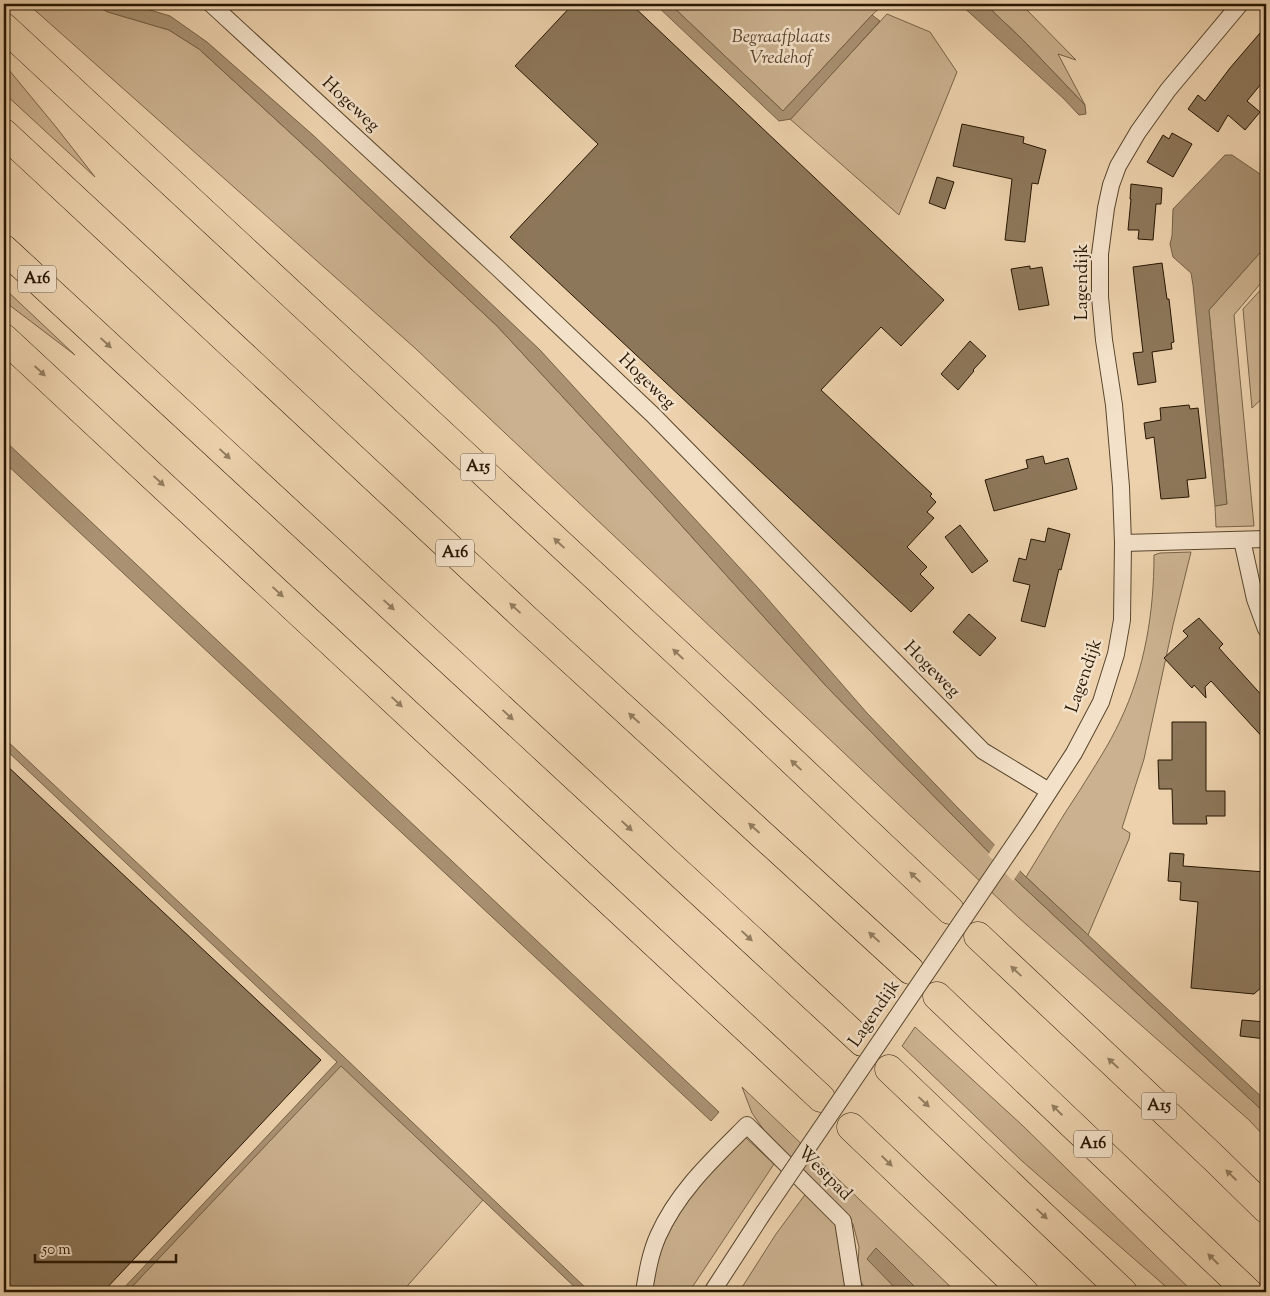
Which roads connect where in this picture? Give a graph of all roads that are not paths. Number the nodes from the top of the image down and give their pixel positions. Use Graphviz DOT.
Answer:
graph roads {
  1 [pos="211,4"];
  2 [pos="1240,4"];
  3 [pos="4,27"];
  4 [pos="4,133"];
  5 [pos="4,248"];
  6 [pos="4,338"];
  7 [pos="1266,539"];
  8 [pos="1242,540"];
  9 [pos="1124,543"];
  10 [pos="1266,629"];
  11 [pos="1049,791"];
  12 [pos="950,910"];
  13 [pos="978,936"];
  14 [pos="910,970"];
  15 [pos="937,996"];
  16 [pos="862,1042"];
  17 [pos="889,1069"];
  18 [pos="821,1098"];
  19 [pos="852,1127"];
  20 [pos="1266,1209"];
  21 [pos="644,1292"];
  22 [pos="712,1292"];
  23 [pos="854,1292"];
  24 [pos="1024,1292"];
  25 [pos="1123,1292"];
  26 [pos="1248,1292"];
  1 -- 11 [label="street, Hogeweg"];
  2 -- 9 [label="street, Lagendijk"];
  12 -- 3 [label="highway, A15, one-way"];
  14 -- 4 [label="highway, A16, one-way"];
  5 -- 16 [label="highway, A16, one-way"];
  6 -- 18 [label="highway, one-way"];
  7 -- 8 [label="street"];
  8 -- 9 [label="street"];
  8 -- 10 [label="street"];
  9 -- 11 [label="street, Lagendijk"];
  11 -- 22 [label="street, Lagendijk, bridge"];
  20 -- 13 [label="highway, A15, one-way"];
  26 -- 15 [label="highway, A16, one-way"];
  17 -- 25 [label="highway, one-way"];
  19 -- 24 [label="highway, one-way"];
  21 -- 23 [label="street, Westpad"];
}
